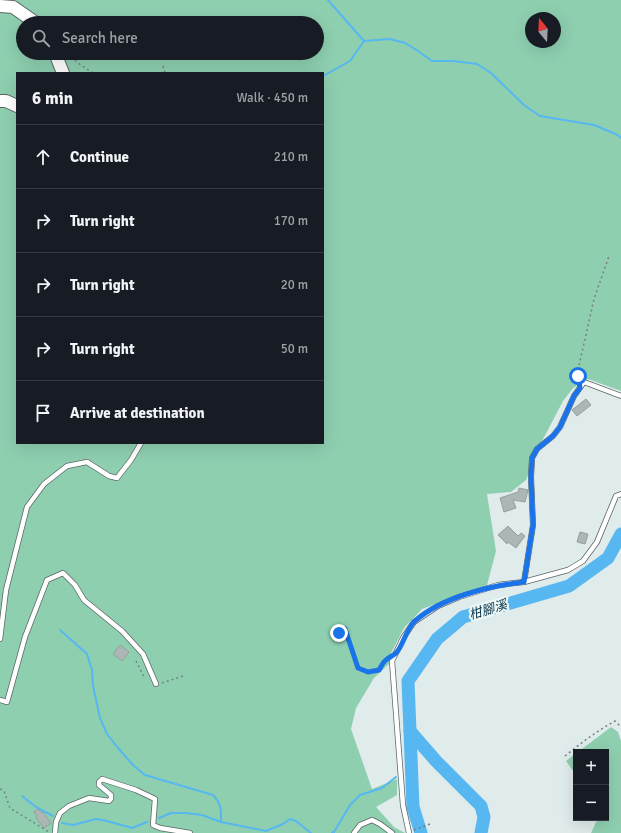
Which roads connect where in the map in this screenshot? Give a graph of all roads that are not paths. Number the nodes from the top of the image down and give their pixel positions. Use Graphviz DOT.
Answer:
graph roads {
  1 [pos="0,6"];
  2 [pos="26,16"];
  3 [pos="58,60"];
  4 [pos="63,72"];
  5 [pos="0,101"];
  6 [pos="16,106"];
  7 [pos="621,396"];
  8 [pos="139,444"];
  9 [pos="619,495"];
  10 [pos="524,582"];
  11 [pos="0,639"];
  12 [pos="156,684"];
  13 [pos="0,700"];
  14 [pos="409,832"];
  15 [pos="55,833"];
  16 [pos="190,833"];
  17 [pos="354,833"];
  18 [pos="392,833"];
  1 -- 2 [label="street"];
  3 -- 4 [label="street"];
  5 -- 6 [label="street"];
  7 -- 10 [label="lane"];
  8 -- 11 [label="lane"];
  9 -- 10 [label="lane"];
  10 -- 14 [label="lane"];
  12 -- 13 [label="lane"];
  15 -- 16 [label="lane"];
  17 -- 18 [label="lane"];
}
